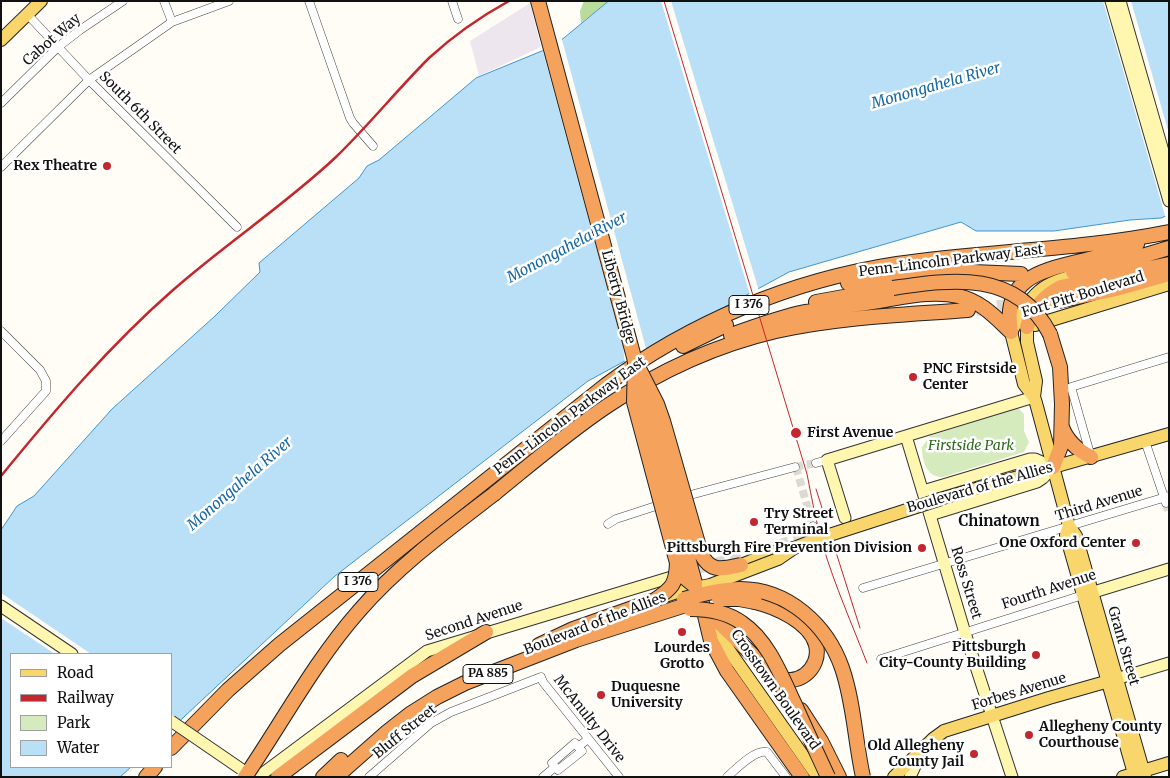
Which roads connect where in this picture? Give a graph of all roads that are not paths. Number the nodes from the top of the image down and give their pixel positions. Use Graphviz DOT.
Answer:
graph roads {
  1 [pos="40,1"];
  2 [pos="122,1"];
  3 [pos="164,1"];
  4 [pos="229,1"];
  5 [pos="309,1"];
  6 [pos="452,1"];
  7 [pos="538,1"];
  8 [pos="1110,1"];
  9 [pos="1120,1"];
  10 [pos="28,14"];
  11 [pos="458,19"];
  12 [pos="172,22"];
  13 [pos="1,40"];
  14 [pos="58,47"];
  15 [pos="89,80"];
  16 [pos="1,103"];
  17 [pos="373,146"];
  18 [pos="1,167"];
  19 [pos="1169,172"];
  20 [pos="1169,201"];
  21 [pos="237,227"];
  22 [pos="1169,233"];
  23 [pos="1169,248"];
  24 [pos="1169,254"];
  25 [pos="1169,264"];
  26 [pos="1022,274"];
  27 [pos="1074,274"];
  28 [pos="1169,274"];
  29 [pos="1169,284"];
  30 [pos="1054,302"];
  31 [pos="968,310"];
  32 [pos="1027,327"];
  33 [pos="1,331"];
  34 [pos="1011,332"];
  35 [pos="694,340"];
  36 [pos="1169,357"];
  37 [pos="635,361"];
  38 [pos="1034,397"];
  39 [pos="607,406"];
  40 [pos="554,426"];
  41 [pos="1062,426"];
  42 [pos="1169,434"];
  43 [pos="906,436"];
  44 [pos="1,441"];
  45 [pos="1145,441"];
  46 [pos="1092,457"];
  47 [pos="795,467"];
  48 [pos="1053,467"];
  49 [pos="694,494"];
  50 [pos="1166,499"];
  51 [pos="656,506"];
  52 [pos="845,518"];
  53 [pos="608,524"];
  54 [pos="1069,526"];
  55 [pos="794,548"];
  56 [pos="945,563"];
  57 [pos="741,565"];
  58 [pos="676,569"];
  59 [pos="1169,569"];
  60 [pos="695,585"];
  61 [pos="863,588"];
  62 [pos="1088,593"];
  63 [pos="655,600"];
  64 [pos="691,605"];
  65 [pos="1,606"];
  66 [pos="706,621"];
  67 [pos="486,632"];
  68 [pos="965,633"];
  69 [pos="550,641"];
  70 [pos="71,653"];
  71 [pos="881,659"];
  72 [pos="1169,663"];
  73 [pos="541,677"];
  74 [pos="1112,680"];
  75 [pos="781,683"];
  76 [pos="992,715"];
  77 [pos="172,722"];
  78 [pos="588,739"];
  79 [pos="172,747"];
  80 [pos="924,748"];
  81 [pos="1169,763"];
  82 [pos="243,773"];
  83 [pos="1136,775"];
  84 [pos="257,777"];
  85 [pos="278,777"];
  86 [pos="323,777"];
  87 [pos="336,777"];
  88 [pos="369,777"];
  89 [pos="542,777"];
  90 [pos="619,777"];
  91 [pos="726,777"];
  92 [pos="786,777"];
  93 [pos="802,777"];
  94 [pos="818,777"];
  95 [pos="828,777"];
  96 [pos="839,777"];
  97 [pos="863,777"];
  98 [pos="894,777"];
  99 [pos="910,777"];
  100 [pos="1012,777"];
  1 -- 10 [label="main road"];
  2 -- 14 [label="street, Cabot Way"];
  3 -- 12 [label="street"];
  4 -- 12 [label="street"];
  5 -- 17 [label="street"];
  6 -- 11 [label="street"];
  7 -- 37 [label="highway, Liberty Bridge"];
  8 -- 20 [label="main road"];
  9 -- 19 [label="main road"];
  10 -- 13 [label="main road"];
  10 -- 14 [label="street, South 6th Street"];
  12 -- 15 [label="street"];
  14 -- 15 [label="street, South 6th Street"];
  14 -- 16 [label="street, Cabot Way"];
  15 -- 18 [label="street"];
  15 -- 21 [label="street, South 6th Street"];
  22 -- 34 [label="highway"];
  22 -- 40 [label="highway, Penn-Lincoln Parkway East / I 376"];
  23 -- 27 [label="highway"];
  24 -- 27 [label="main road, Fort Pitt Boulevard"];
  25 -- 32 [label="highway"];
  26 -- 35 [label="highway"];
  27 -- 34 [label="main road, Fort Pitt Boulevard"];
  28 -- 30 [label="highway"];
  29 -- 32 [label="main road, Fort Pitt Boulevard"];
  31 -- 39 [label="highway, Penn-Lincoln Parkway East / I 376"];
  32 -- 34 [label="main road, Fort Pitt Boulevard"];
  32 -- 38 [label="main road, Grant Street"];
  33 -- 44 [label="street"];
  34 -- 38 [label="main road, Grant Street"];
  34 -- 39 [label="highway"];
  35 -- 40 [label="highway"];
  35 -- 41 [label="highway, bridge"];
  36 -- 46 [label="street"];
  37 -- 57 [label="highway, bridge"];
  37 -- 58 [label="highway, bridge"];
  37 -- 60 [label="highway, Liberty Bridge, bridge"];
  38 -- 43 [label="main road"];
  38 -- 48 [label="main road, Grant Street"];
  39 -- 82 [label="highway, Penn-Lincoln Parkway East / I 376, bridge"];
  40 -- 79 [label="highway, Penn-Lincoln Parkway East / I 376"];
  41 -- 46 [label="highway"];
  41 -- 48 [label="highway"];
  42 -- 45 [label="main road, Boulevard of the Allies"];
  43 -- 48 [label="main road"];
  43 -- 52 [label="main road"];
  45 -- 46 [label="main road, Boulevard of the Allies"];
  45 -- 50 [label="street"];
  46 -- 48 [label="main road, Boulevard of the Allies"];
  47 -- 49 [label="street"];
  48 -- 54 [label="main road, Grant Street"];
  48 -- 55 [label="main road, Boulevard of the Allies, bridge"];
  48 -- 56 [label="main road, Ross Street"];
  50 -- 54 [label="street, Third Avenue"];
  51 -- 53 [label="street"];
  54 -- 56 [label="street, Third Avenue"];
  54 -- 62 [label="main road, Grant Street"];
  55 -- 57 [label="main road, Boulevard of the Allies, bridge"];
  55 -- 60 [label="main road, Boulevard of the Allies, bridge"];
  56 -- 61 [label="street, Third Avenue"];
  56 -- 68 [label="main road, Ross Street"];
  57 -- 60 [label="main road, Boulevard of the Allies, bridge"];
  58 -- 60 [label="highway, bridge"];
  58 -- 63 [label="highway, bridge"];
  58 -- 67 [label="main road, Second Avenue"];
  59 -- 62 [label="main road, Fourth Avenue"];
  60 -- 63 [label="main road, Boulevard of the Allies, bridge"];
  60 -- 64 [label="highway, Liberty Bridge"];
  62 -- 68 [label="street, Fourth Avenue"];
  62 -- 74 [label="main road, Grant Street"];
  63 -- 69 [label="highway, Boulevard of the Allies"];
  64 -- 66 [label="highway, Liberty Bridge"];
  64 -- 69 [label="highway"];
  64 -- 75 [label="highway"];
  64 -- 75 [label="highway, bridge"];
  64 -- 87 [label="highway, Boulevard of the Allies / PA 885"];
  64 -- 95 [label="highway, bridge"];
  64 -- 97 [label="highway, bridge"];
  65 -- 70 [label="main road"];
  66 -- 93 [label="highway, Liberty Bridge"];
  66 -- 94 [label="main road, Crosstown Boulevard"];
  67 -- 84 [label="main road, Second Avenue"];
  67 -- 85 [label="highway"];
  68 -- 71 [label="street, Fourth Avenue"];
  68 -- 76 [label="main road, Ross Street"];
  69 -- 86 [label="highway, Boulevard of the Allies / PA 885"];
  72 -- 74 [label="main road, Forbes Avenue"];
  73 -- 78 [label="street, McAnulty Drive"];
  73 -- 88 [label="street, Bluff Street"];
  74 -- 76 [label="main road, Forbes Avenue"];
  74 -- 83 [label="main road, Grant Street"];
  75 -- 96 [label="highway, bridge"];
  76 -- 80 [label="main road, Forbes Avenue"];
  76 -- 100 [label="main road, Ross Street"];
  77 -- 82 [label="main road, bridge"];
  78 -- 89 [label="street"];
  78 -- 90 [label="street, McAnulty Drive"];
  80 -- 98 [label="main road, Forbes Avenue"];
  80 -- 99 [label="main road"];
  81 -- 83 [label="main road"];
  82 -- 84 [label="main road"];
  91 -- 92 [label="street"];
}
